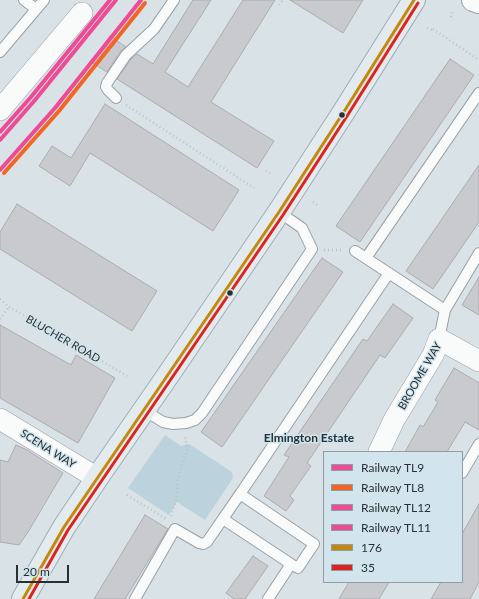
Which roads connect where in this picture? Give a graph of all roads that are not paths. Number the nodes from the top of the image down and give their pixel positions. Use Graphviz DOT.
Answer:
graph roads {
  1 [pos="24,0"];
  2 [pos="44,0"];
  3 [pos="174,0"];
  4 [pos="414,0"];
  5 [pos="473,0"];
  6 [pos="479,2"];
  7 [pos="36,9"];
  8 [pos="82,13"];
  9 [pos="0,52"];
  10 [pos="479,93"];
  11 [pos="116,98"];
  12 [pos="0,110"];
  13 [pos="279,212"];
  14 [pos="355,251"];
  15 [pos="479,253"];
  16 [pos="366,258"];
  17 [pos="389,273"];
  18 [pos="444,310"];
  19 [pos="439,339"];
  20 [pos="479,362"];
  21 [pos="144,410"];
  22 [pos="0,419"];
  23 [pos="479,444"];
  24 [pos="379,451"];
  25 [pos="463,471"];
  26 [pos="97,478"];
  27 [pos="240,494"];
  28 [pos="223,519"];
  29 [pos="291,564"];
  30 [pos="23,599"];
  31 [pos="135,599"];
  32 [pos="268,599"];
  1 -- 7 [label="lane"];
  2 -- 7 [label="lane"];
  3 -- 11 [label="lane"];
  4 -- 13 [label="main road"];
  5 -- 6 [label="main road"];
  7 -- 9 [label="lane"];
  8 -- 12 [label="street"];
  10 -- 16 [label="lane"];
  13 -- 21 [label="main road"];
  13 -- 21 [label="lane"];
  14 -- 16 [label="lane"];
  15 -- 18 [label="lane"];
  16 -- 17 [label="lane"];
  17 -- 18 [label="lane"];
  17 -- 27 [label="lane"];
  18 -- 19 [label="lane"];
  19 -- 20 [label="street, BROOME WAY"];
  19 -- 24 [label="street, BROOME WAY"];
  21 -- 26 [label="main road"];
  22 -- 26 [label="street, SCENA WAY"];
  23 -- 25 [label="lane"];
  26 -- 30 [label="main road"];
  27 -- 28 [label="lane"];
  27 -- 29 [label="lane"];
  28 -- 29 [label="lane"];
  28 -- 31 [label="lane"];
  29 -- 32 [label="lane"];
}
